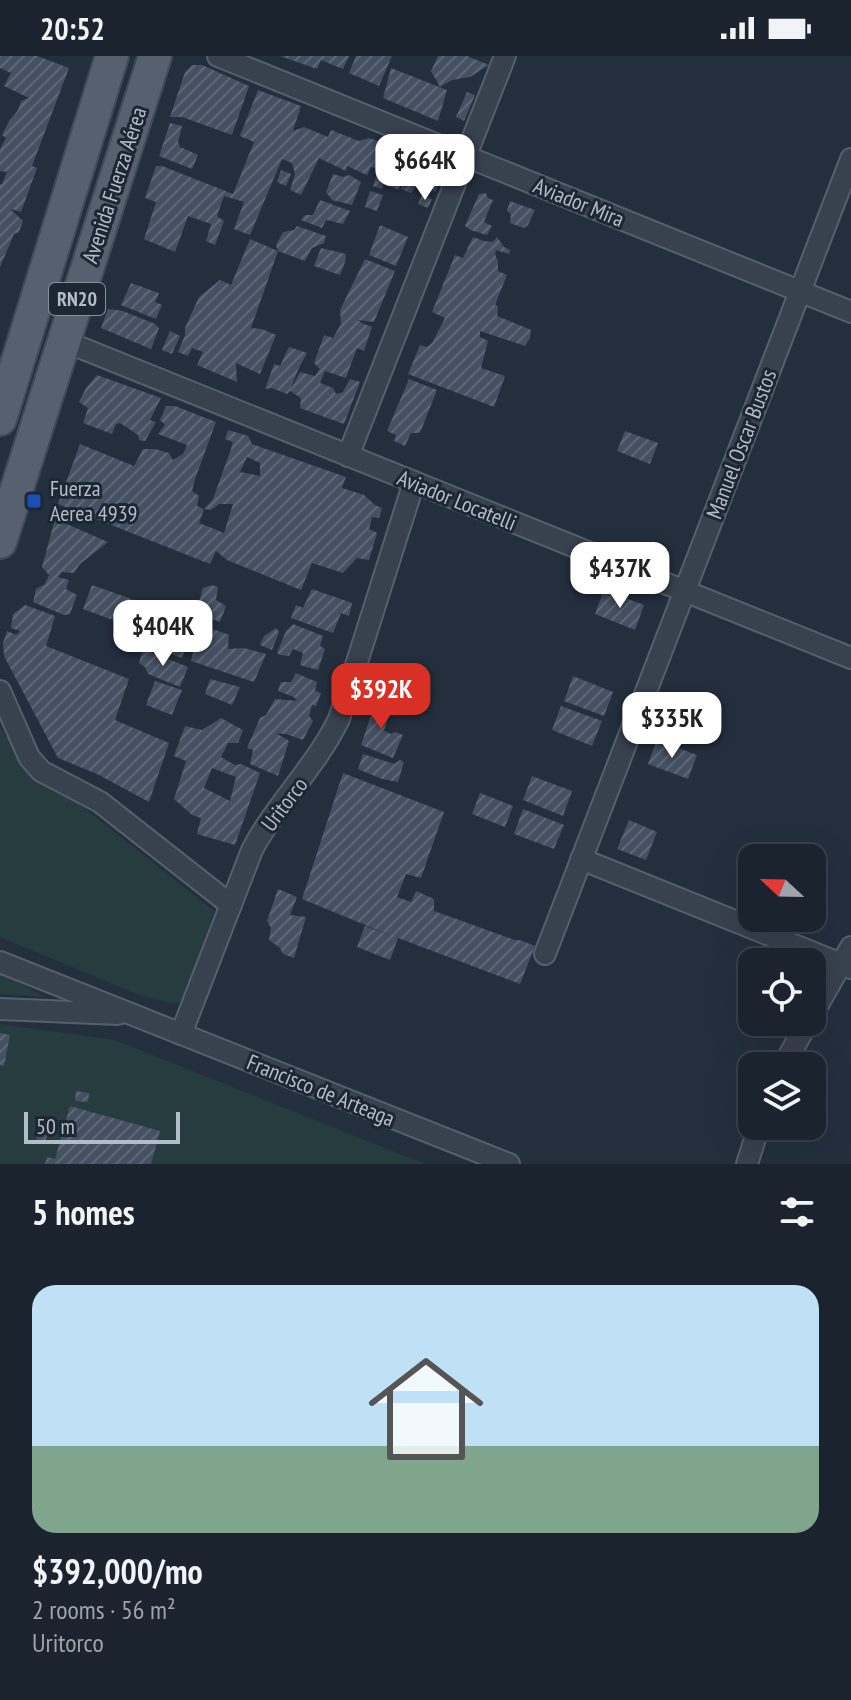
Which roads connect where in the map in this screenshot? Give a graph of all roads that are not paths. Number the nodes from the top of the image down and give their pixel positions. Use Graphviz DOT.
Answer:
graph roads {
  1 [pos="155,56"];
  2 [pos="218,56"];
  3 [pos="505,56"];
  4 [pos="104,58"];
  5 [pos="466,156"];
  6 [pos="851,159"];
  7 [pos="800,291"];
  8 [pos="851,312"];
  9 [pos="64,341"];
  10 [pos="2,405"];
  11 [pos="348,456"];
  12 [pos="414,482"];
  13 [pos="0,542"];
  14 [pos="684,591"];
  15 [pos="851,658"];
  16 [pos="0,691"];
  17 [pos="581,859"];
  18 [pos="231,905"];
  19 [pos="545,954"];
  20 [pos="847,959"];
  21 [pos="0,962"];
  22 [pos="826,993"];
  23 [pos="0,1009"];
  24 [pos="134,1015"];
  25 [pos="181,1034"];
  26 [pos="755,1140"];
  27 [pos="509,1164"];
  28 [pos="747,1164"];
  1 -- 9 [label="main road, Avenida Fuerza Aérea / RN20"];
  2 -- 5 [label="street, Aviador Mira"];
  3 -- 5 [label="street"];
  4 -- 10 [label="main road, Avenida Fuerza Aérea / RN20"];
  5 -- 7 [label="street, Aviador Mira"];
  5 -- 11 [label="street"];
  6 -- 7 [label="street, Manuel Oscar Bustos"];
  7 -- 8 [label="street, Aviador Mira"];
  7 -- 14 [label="street, Manuel Oscar Bustos"];
  9 -- 11 [label="street, Aviador Locatelli"];
  9 -- 13 [label="main road, Avenida Fuerza Aérea / RN20"];
  11 -- 12 [label="street, Aviador Locatelli"];
  12 -- 14 [label="street, Aviador Locatelli"];
  12 -- 18 [label="street, Uritorco"];
  14 -- 15 [label="street, Aviador Locatelli"];
  14 -- 17 [label="street, Manuel Oscar Bustos"];
  16 -- 18 [label="street"];
  17 -- 19 [label="street, Manuel Oscar Bustos"];
  17 -- 20 [label="street"];
  18 -- 25 [label="street, Uritorco"];
  20 -- 22 [label="street"];
  21 -- 24 [label="street, Francisco de Arteaga"];
  23 -- 24 [label="street, Francisco de Arteaga"];
  24 -- 25 [label="street, Francisco de Arteaga"];
  25 -- 27 [label="street, Francisco de Arteaga"];
  26 -- 28 [label="street"];
}
